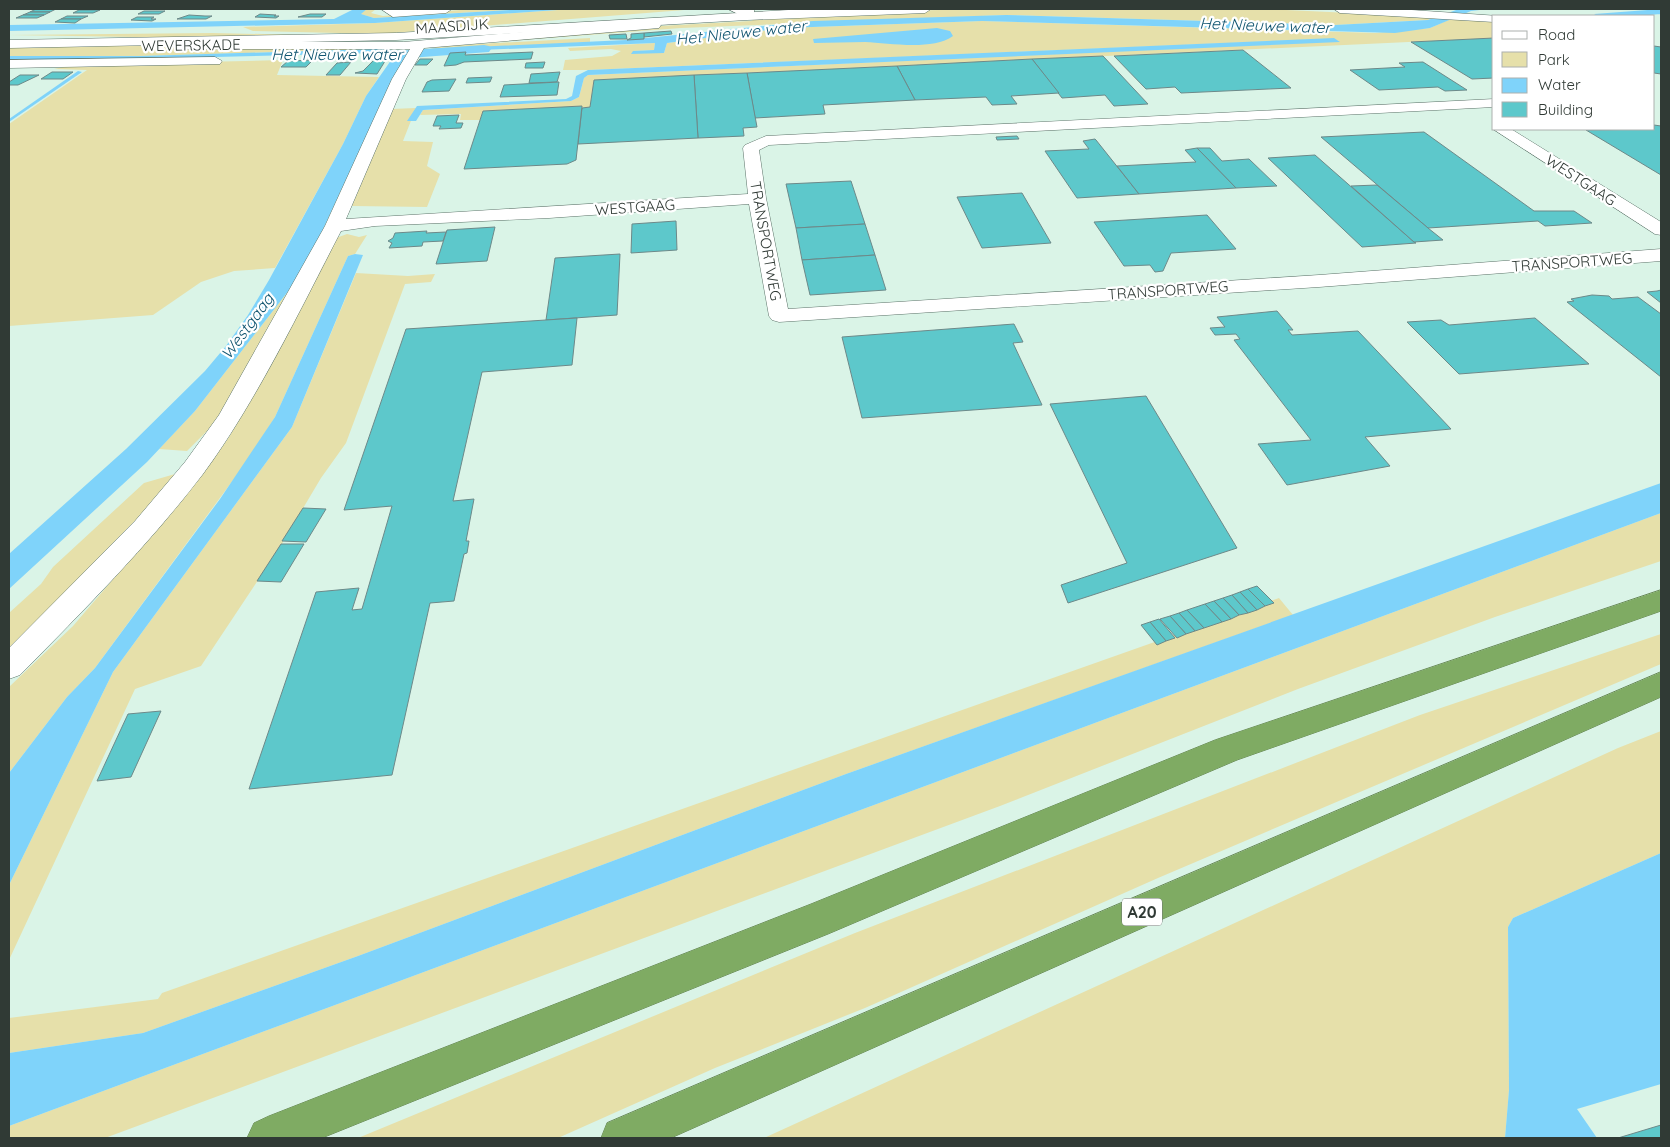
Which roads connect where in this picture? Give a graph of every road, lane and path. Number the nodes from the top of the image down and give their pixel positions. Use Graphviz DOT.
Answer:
graph roads {
  1 [pos="387,9"];
  2 [pos="446,9"];
  3 [pos="767,9"];
  4 [pos="925,9"];
  5 [pos="1340,9"];
  6 [pos="743,11"];
  7 [pos="1492,18"];
  8 [pos="180,42"];
  9 [pos="9,44"];
  10 [pos="402,51"];
  11 [pos="227,60"];
  12 [pos="256,60"];
  13 [pos="9,64"];
  14 [pos="1492,103"];
  15 [pos="1462,104"];
  16 [pos="1492,123"];
  17 [pos="1503,130"];
  18 [pos="757,198"];
  19 [pos="334,226"];
  20 [pos="1661,230"];
  21 [pos="1661,255"];
  22 [pos="1661,600"];
  23 [pos="9,667"];
  24 [pos="1661,684"];
  25 [pos="269,1138"];
  26 [pos="622,1138"];
  1 -- 2 [label="street"];
  3 -- 6 [label="street, MAASDIJK"];
  4 -- 6 [label="street, MAASDIJK"];
  5 -- 7 [label="street"];
  6 -- 8 [label="street, MAASDIJK"];
  6 -- 10 [label="street, MAASDIJK"];
  8 -- 9 [label="street, MAASDIJK"];
  8 -- 10 [label="street, MAASDIJK"];
  10 -- 12 [label="street, WEVERSKADE"];
  10 -- 19 [label="street"];
  11 -- 13 [label="street, WEVERSKADE"];
  14 -- 15 [label="street, TRANSPORTWEG"];
  15 -- 16 [label="street"];
  15 -- 18 [label="street, TRANSPORTWEG"];
  17 -- 20 [label="street, WESTGAAG"];
  18 -- 19 [label="street, WESTGAAG"];
  18 -- 21 [label="street, TRANSPORTWEG"];
  19 -- 23 [label="street"];
  22 -- 25 [label="highway"];
  24 -- 26 [label="highway, A20"];
}
